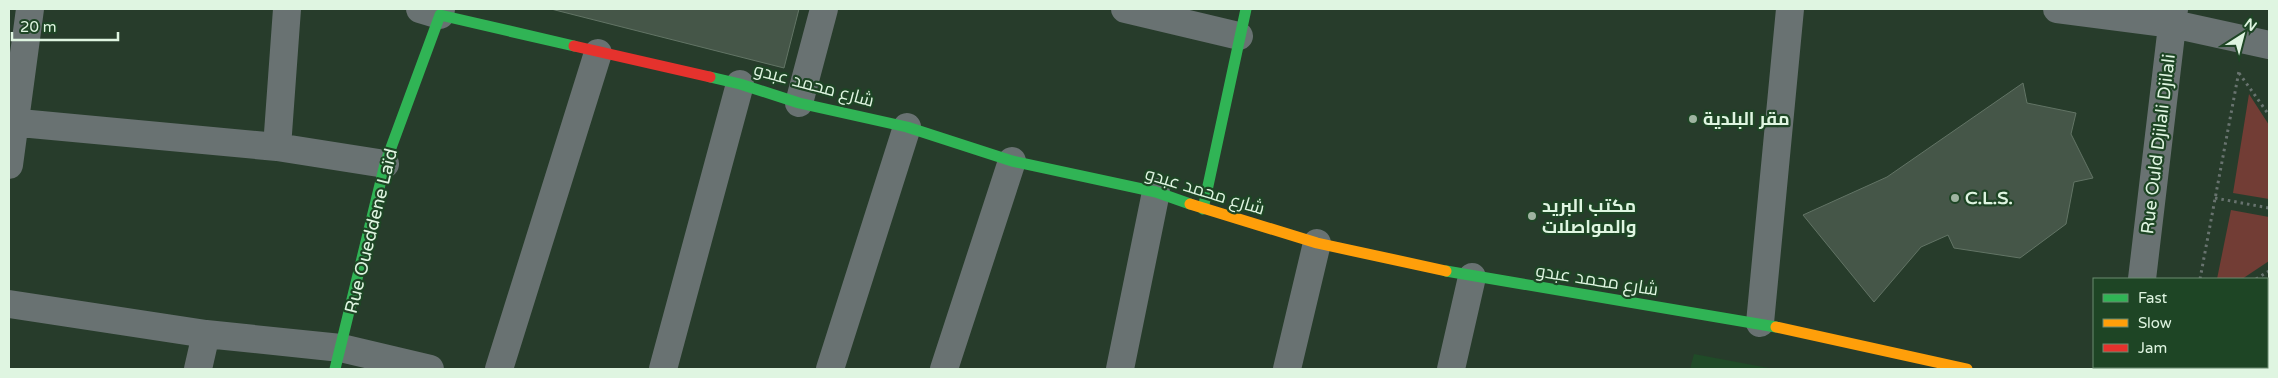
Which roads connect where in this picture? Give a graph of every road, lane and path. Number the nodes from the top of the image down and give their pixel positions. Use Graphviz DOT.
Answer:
graph roads {
  1 [pos="30,9"];
  2 [pos="287,9"];
  3 [pos="824,9"];
  4 [pos="1125,9"];
  5 [pos="1246,9"];
  6 [pos="1790,9"];
  7 [pos="2057,9"];
  8 [pos="434,11"];
  9 [pos="2173,17"];
  10 [pos="1239,36"];
  11 [pos="2269,45"];
  12 [pos="598,53"];
  13 [pos="2238,71"];
  14 [pos="2246,73"];
  15 [pos="740,84"];
  16 [pos="798,103"];
  17 [pos="2269,115"];
  18 [pos="12,122"];
  19 [pos="907,127"];
  20 [pos="277,147"];
  21 [pos="1012,161"];
  22 [pos="385,164"];
  23 [pos="9,165"];
  24 [pos="1156,192"];
  25 [pos="2215,198"];
  26 [pos="2269,208"];
  27 [pos="1203,209"];
  28 [pos="1317,243"];
  29 [pos="2269,271"];
  30 [pos="1472,277"];
  31 [pos="2142,278"];
  32 [pos="2200,278"];
  33 [pos="2258,278"];
  34 [pos="9,304"];
  35 [pos="1760,323"];
  36 [pos="206,334"];
  37 [pos="338,359"];
  38 [pos="198,369"];
  39 [pos="430,369"];
  40 [pos="499,369"];
  41 [pos="663,369"];
  42 [pos="830,369"];
  43 [pos="944,369"];
  44 [pos="1120,369"];
  45 [pos="1287,369"];
  46 [pos="1451,369"];
  47 [pos="1967,369"];
  1 -- 18 [label="street"];
  2 -- 20 [label="street"];
  3 -- 16 [label="street"];
  4 -- 10 [label="street"];
  5 -- 10 [label="street"];
  6 -- 35 [label="street"];
  7 -- 9 [label="street"];
  8 -- 12 [label="street, شارع محمد عبدو"];
  8 -- 22 [label="street, Rue Oueddene Laïd"];
  9 -- 11 [label="street"];
  9 -- 31 [label="street, Rue Ould Djilali Djilali"];
  10 -- 27 [label="street"];
  12 -- 15 [label="street, شارع محمد عبدو"];
  12 -- 40 [label="street"];
  13 -- 14 [label="path"];
  13 -- 17 [label="path"];
  13 -- 25 [label="path"];
  15 -- 16 [label="street, شارع محمد عبدو"];
  15 -- 41 [label="street"];
  16 -- 19 [label="street, شارع محمد عبدو"];
  18 -- 20 [label="street"];
  18 -- 23 [label="street"];
  19 -- 21 [label="street, شارع محمد عبدو"];
  19 -- 42 [label="street"];
  20 -- 22 [label="street"];
  21 -- 24 [label="street, شارع محمد عبدو"];
  21 -- 43 [label="street"];
  22 -- 37 [label="street, Rue Oueddene Laïd"];
  24 -- 27 [label="street, شارع محمد عبدو"];
  24 -- 44 [label="street"];
  25 -- 26 [label="path"];
  25 -- 32 [label="path"];
  27 -- 28 [label="street, شارع محمد عبدو"];
  28 -- 30 [label="street, شارع محمد عبدو"];
  28 -- 45 [label="street"];
  29 -- 33 [label="path"];
  30 -- 35 [label="street, شارع محمد عبدو"];
  30 -- 46 [label="street"];
  34 -- 36 [label="street"];
  35 -- 47 [label="street, شارع محمد عبدو"];
  36 -- 37 [label="street"];
  36 -- 38 [label="street"];
  37 -- 39 [label="street"];
}
